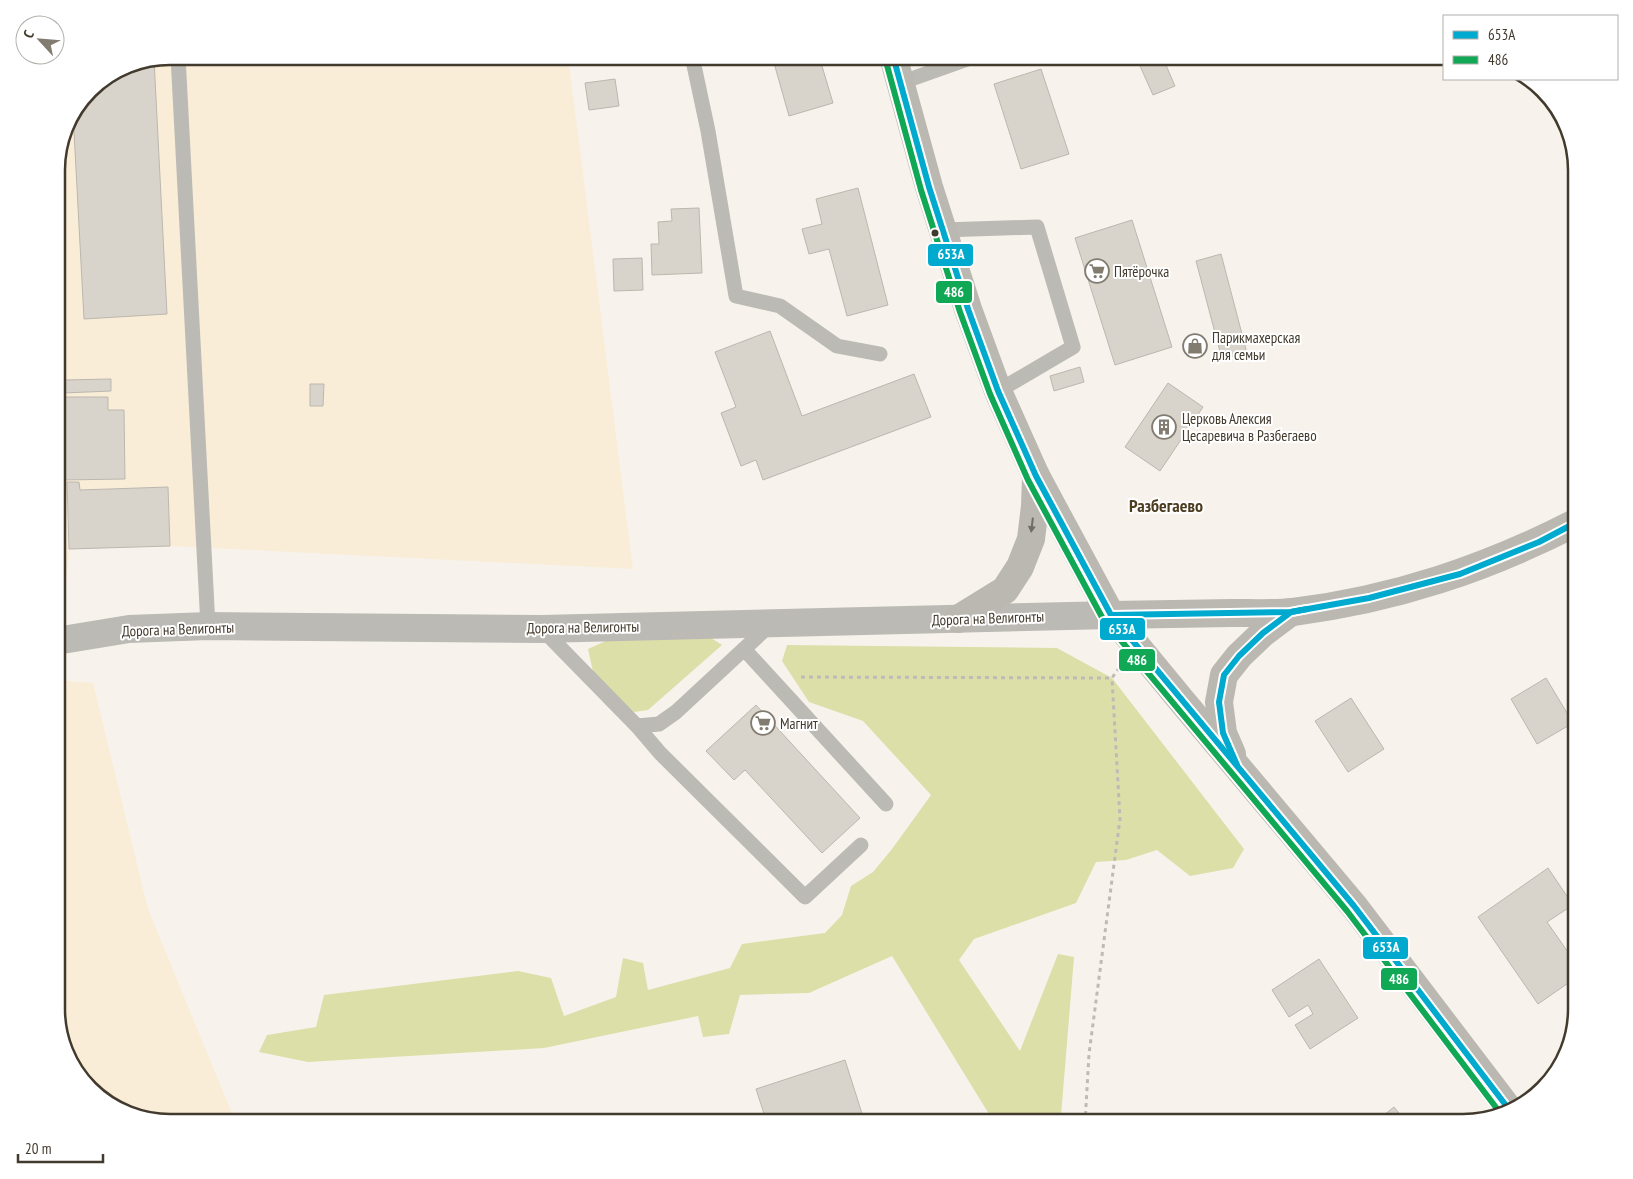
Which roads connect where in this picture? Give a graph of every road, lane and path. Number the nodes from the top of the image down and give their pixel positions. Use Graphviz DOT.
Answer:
graph roads {
  1 [pos="178,65"];
  2 [pos="694,65"];
  3 [pos="895,65"];
  4 [pos="951,65"];
  5 [pos="900,83"];
  6 [pos="943,230"];
  7 [pos="880,354"];
  8 [pos="998,391"];
  9 [pos="1036,476"];
  10 [pos="1568,527"];
  11 [pos="1291,612"];
  12 [pos="1111,615"];
  13 [pos="958,618"];
  14 [pos="771,623"];
  15 [pos="208,626"];
  16 [pos="542,629"];
  17 [pos="65,640"];
  18 [pos="1136,645"];
  19 [pos="744,649"];
  20 [pos="770,677"];
  21 [pos="1112,678"];
  22 [pos="637,726"];
  23 [pos="1239,769"];
  24 [pos="886,804"];
  25 [pos="861,844"];
  26 [pos="1505,1105"];
  27 [pos="1086,1114"];
  1 -- 15 [label="lane"];
  2 -- 7 [label="lane"];
  3 -- 5 [label="main road"];
  4 -- 5 [label="lane"];
  5 -- 6 [label="main road"];
  6 -- 8 [label="main road"];
  6 -- 8 [label="lane"];
  8 -- 9 [label="main road"];
  9 -- 12 [label="main road"];
  9 -- 13 [label="main road, one-way"];
  10 -- 11 [label="main road"];
  11 -- 12 [label="main road"];
  11 -- 23 [label="main road"];
  12 -- 13 [label="street, Дорога на Велигонты"];
  12 -- 18 [label="main road"];
  13 -- 14 [label="street, Дорога на Велигонты"];
  14 -- 16 [label="street, Дорога на Велигонты"];
  14 -- 19 [label="lane"];
  15 -- 16 [label="street, Дорога на Велигонты"];
  15 -- 17 [label="street, Дорога на Велигонты"];
  16 -- 22 [label="lane"];
  18 -- 21 [label="path"];
  18 -- 23 [label="main road"];
  19 -- 20 [label="lane"];
  19 -- 22 [label="lane"];
  20 -- 21 [label="path"];
  20 -- 24 [label="lane"];
  21 -- 27 [label="path"];
  22 -- 25 [label="lane"];
  23 -- 26 [label="main road"];
}
